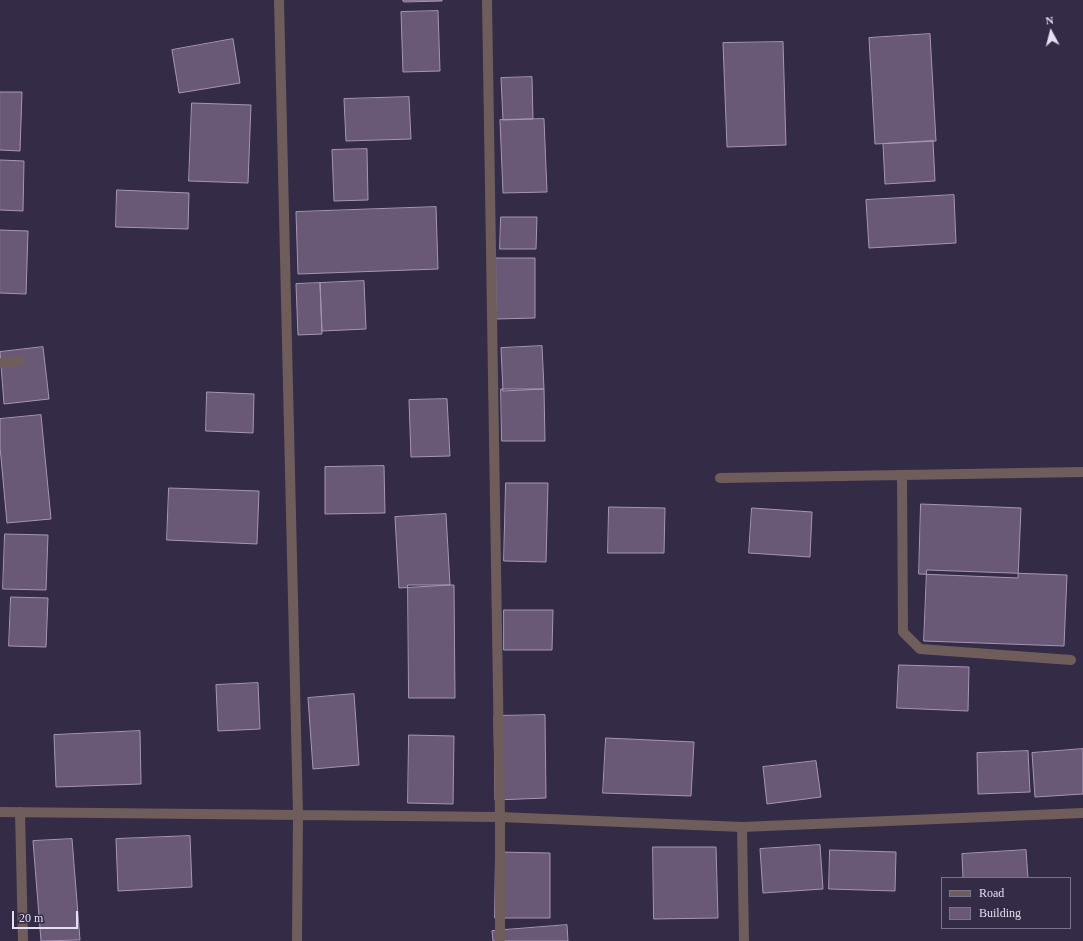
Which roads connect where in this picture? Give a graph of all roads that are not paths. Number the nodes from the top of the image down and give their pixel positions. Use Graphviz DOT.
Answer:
graph roads {
  1 [pos="279,0"];
  2 [pos="486,0"];
  3 [pos="20,361"];
  4 [pos="0,363"];
  5 [pos="1083,472"];
  6 [pos="902,475"];
  7 [pos="720,478"];
  8 [pos="1071,660"];
  9 [pos="0,812"];
  10 [pos="20,812"];
  11 [pos="1083,813"];
  12 [pos="298,814"];
  13 [pos="500,817"];
  14 [pos="742,826"];
  15 [pos="23,941"];
  16 [pos="297,941"];
  17 [pos="500,941"];
  18 [pos="744,941"];
  1 -- 12 [label="street"];
  2 -- 13 [label="street"];
  3 -- 4 [label="street"];
  5 -- 6 [label="street"];
  6 -- 7 [label="street"];
  6 -- 8 [label="street"];
  9 -- 10 [label="street"];
  10 -- 12 [label="street"];
  10 -- 15 [label="street"];
  11 -- 14 [label="street"];
  12 -- 13 [label="street"];
  12 -- 16 [label="street"];
  13 -- 14 [label="street"];
  13 -- 17 [label="street"];
  14 -- 18 [label="street"];
}
